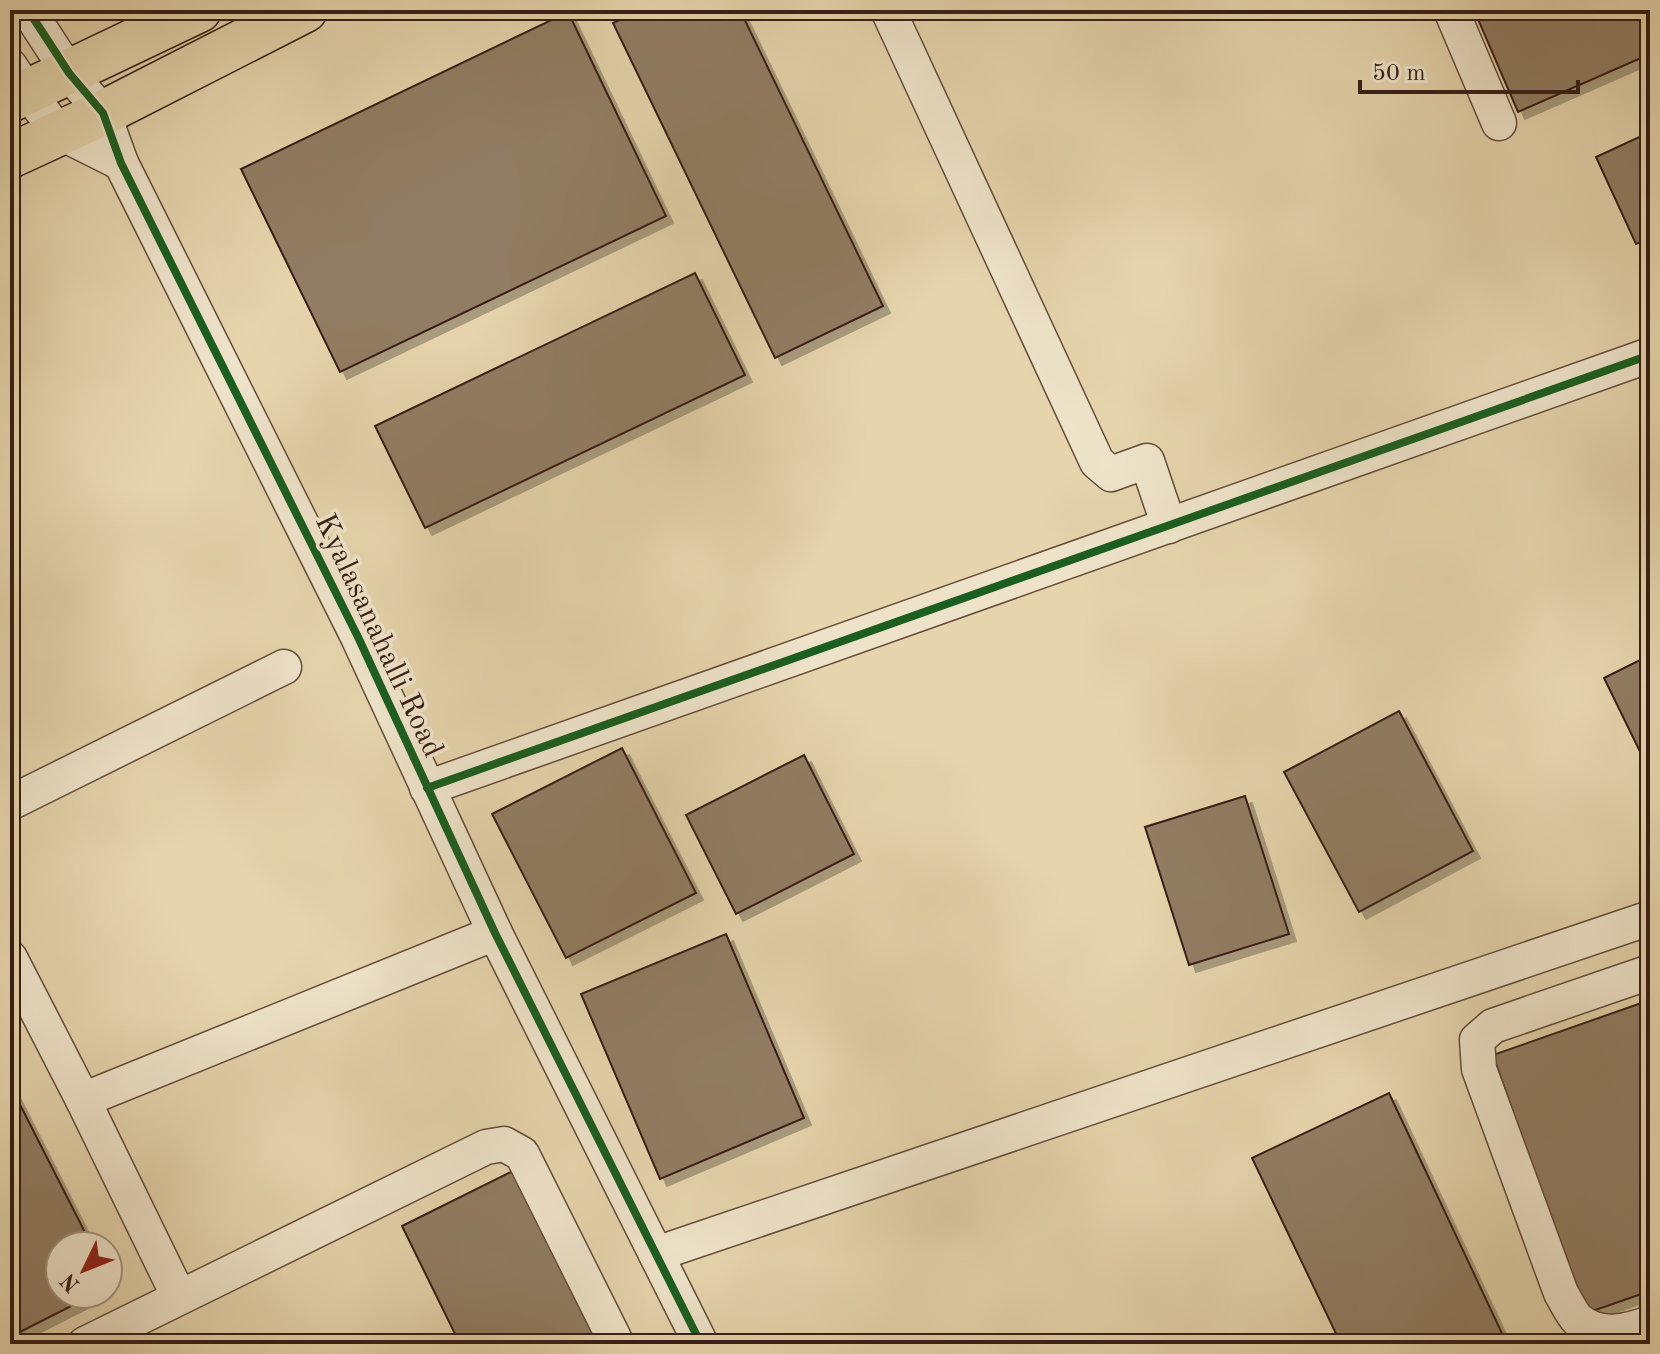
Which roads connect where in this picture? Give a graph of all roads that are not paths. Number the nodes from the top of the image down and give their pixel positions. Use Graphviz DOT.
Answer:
graph roads {
  1 [pos="28,10"];
  2 [pos="199,10"];
  3 [pos="305,10"];
  4 [pos="888,10"];
  5 [pos="1451,10"];
  6 [pos="69,73"];
  7 [pos="16,86"];
  8 [pos="103,113"];
  9 [pos="1499,123"];
  10 [pos="59,132"];
  11 [pos="10,156"];
  12 [pos="121,163"];
  13 [pos="1650,355"];
  14 [pos="1169,526"];
  15 [pos="284,667"];
  16 [pos="427,788"];
  17 [pos="10,803"];
  18 [pos="1650,918"];
  19 [pos="495,933"];
  20 [pos="10,958"];
  21 [pos="1650,972"];
  22 [pos="83,1100"];
  23 [pos="656,1254"];
  24 [pos="179,1297"];
  25 [pos="1650,1323"];
  26 [pos="85,1344"];
  27 [pos="615,1344"];
  28 [pos="701,1344"];
  1 -- 6 [label="street"];
  2 -- 6 [label="main road"];
  3 -- 8 [label="main road"];
  4 -- 14 [label="street"];
  5 -- 9 [label="street"];
  6 -- 7 [label="main road"];
  6 -- 8 [label="street"];
  7 -- 10 [label="street"];
  8 -- 10 [label="main road"];
  8 -- 12 [label="street, Kyalasanahalli Road"];
  10 -- 11 [label="main road"];
  10 -- 12 [label="street"];
  12 -- 16 [label="street, Kyalasanahalli Road"];
  13 -- 14 [label="street"];
  14 -- 16 [label="street"];
  15 -- 17 [label="street"];
  16 -- 19 [label="street, Kyalasanahalli Road"];
  18 -- 23 [label="street"];
  19 -- 22 [label="street"];
  19 -- 23 [label="street, Kyalasanahalli Road"];
  20 -- 22 [label="street"];
  21 -- 25 [label="street"];
  22 -- 24 [label="street"];
  23 -- 28 [label="street, Kyalasanahalli Road"];
  24 -- 26 [label="street"];
  24 -- 27 [label="street"];
}
